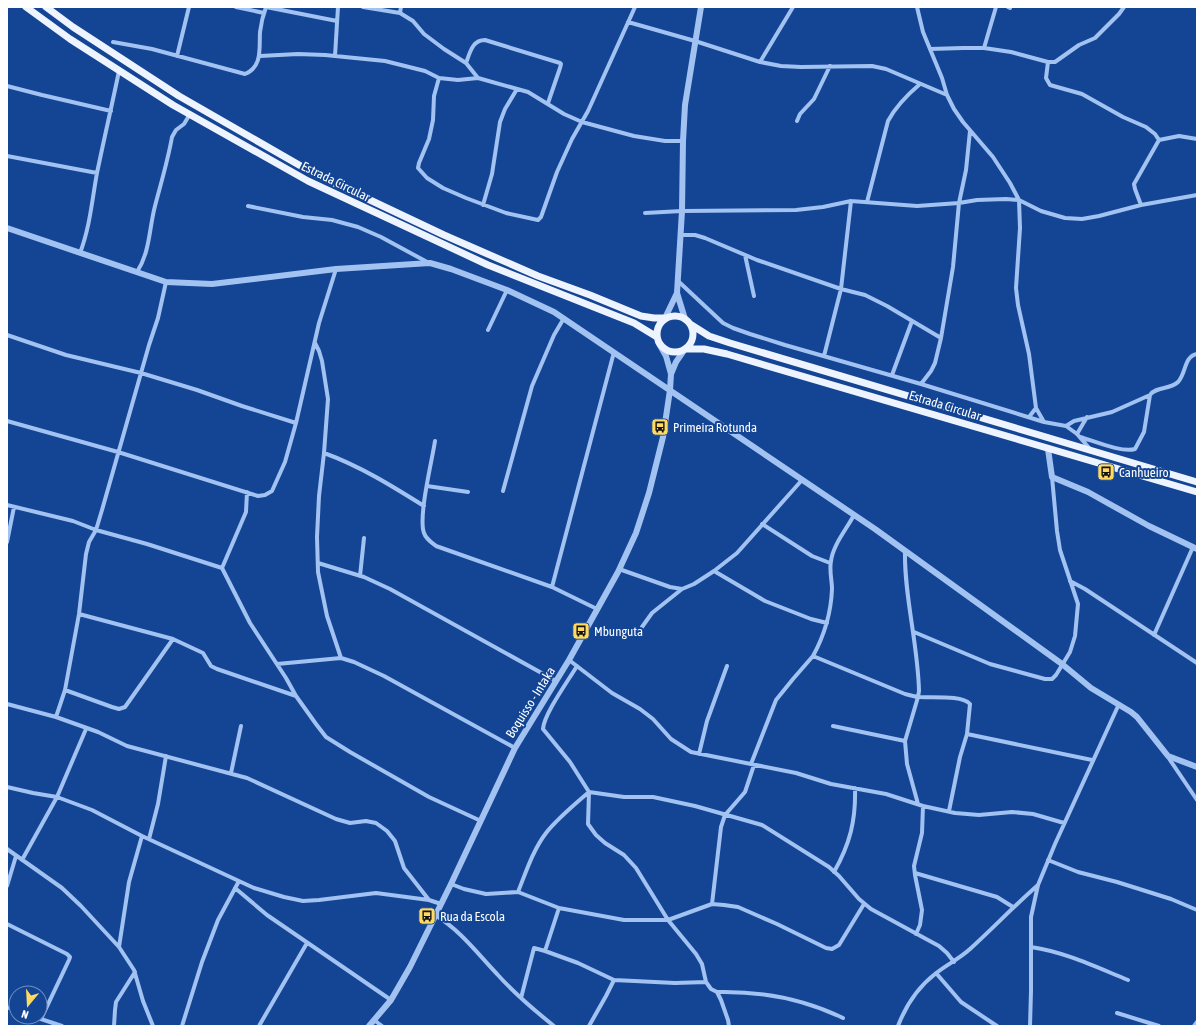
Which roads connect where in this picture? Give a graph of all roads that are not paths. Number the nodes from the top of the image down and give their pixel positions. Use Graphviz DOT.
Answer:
graph roads {
  1 [pos="26,7"];
  2 [pos="46,7"];
  3 [pos="189,7"];
  4 [pos="236,7"];
  5 [pos="266,7"];
  6 [pos="338,7"];
  7 [pos="363,7"];
  8 [pos="401,7"];
  9 [pos="635,7"];
  10 [pos="701,7"];
  11 [pos="793,7"];
  12 [pos="917,7"];
  13 [pos="996,7"];
  14 [pos="1124,7"];
  15 [pos="264,13"];
  16 [pos="400,13"];
  17 [pos="337,21"];
  18 [pos="628,22"];
  19 [pos="695,41"];
  20 [pos="113,42"];
  21 [pos="984,48"];
  22 [pos="930,49"];
  23 [pos="177,56"];
  24 [pos="260,56"];
  25 [pos="335,56"];
  26 [pos="760,62"];
  27 [pos="1048,62"];
  28 [pos="466,63"];
  29 [pos="830,66"];
  30 [pos="119,71"];
  31 [pos="439,78"];
  32 [pos="478,78"];
  33 [pos="920,84"];
  34 [pos="7,86"];
  35 [pos="517,89"];
  36 [pos="947,95"];
  37 [pos="548,103"];
  38 [pos="111,111"];
  39 [pos="190,114"];
  40 [pos="797,121"];
  41 [pos="582,122"];
  42 [pos="970,131"];
  43 [pos="1159,140"];
  44 [pos="1197,140"];
  45 [pos="683,141"];
  46 [pos="7,156"];
  47 [pos="97,173"];
  48 [pos="1197,195"];
  49 [pos="1019,200"];
  50 [pos="851,201"];
  51 [pos="867,202"];
  52 [pos="959,203"];
  53 [pos="483,204"];
  54 [pos="1141,205"];
  55 [pos="248,206"];
  56 [pos="682,211"];
  57 [pos="645,213"];
  58 [pos="7,228"];
  59 [pos="680,235"];
  60 [pos="80,253"];
  61 [pos="745,255"];
  62 [pos="430,263"];
  63 [pos="336,269"];
  64 [pos="137,272"];
  65 [pos="678,281"];
  66 [pos="166,282"];
  67 [pos="841,289"];
  68 [pos="507,290"];
  69 [pos="677,293"];
  70 [pos="754,296"];
  71 [pos="564,318"];
  72 [pos="666,318"];
  73 [pos="912,321"];
  74 [pos="688,322"];
  75 [pos="488,330"];
  76 [pos="7,335"];
  77 [pos="941,338"];
  78 [pos="658,339"];
  79 [pos="315,343"];
  80 [pos="685,349"];
  81 [pos="614,352"];
  82 [pos="1197,354"];
  83 [pos="824,356"];
  84 [pos="141,373"];
  85 [pos="671,374"];
  86 [pos="892,375"];
  87 [pos="920,384"];
  88 [pos="670,390"];
  89 [pos="1150,395"];
  90 [pos="1036,408"];
  91 [pos="1029,417"];
  92 [pos="1087,417"];
  93 [pos="7,421"];
  94 [pos="1044,422"];
  95 [pos="296,423"];
  96 [pos="1066,426"];
  97 [pos="1078,436"];
  98 [pos="435,441"];
  99 [pos="1048,449"];
  100 [pos="1091,451"];
  101 [pos="118,452"];
  102 [pos="324,453"];
  103 [pos="1052,477"];
  104 [pos="802,480"];
  105 [pos="1197,482"];
  106 [pos="427,486"];
  107 [pos="503,491"];
  108 [pos="247,492"];
  109 [pos="468,492"];
  110 [pos="1197,492"];
  111 [pos="7,505"];
  112 [pos="424,506"];
  113 [pos="14,507"];
  114 [pos="854,515"];
  115 [pos="762,524"];
  116 [pos="96,530"];
  117 [pos="364,538"];
  118 [pos="7,542"];
  119 [pos="1195,548"];
  120 [pos="905,550"];
  121 [pos="318,563"];
  122 [pos="830,564"];
  123 [pos="222,568"];
  124 [pos="619,569"];
  125 [pos="714,571"];
  126 [pos="360,576"];
  127 [pos="1070,581"];
  128 [pos="552,587"];
  129 [pos="682,589"];
  130 [pos="597,609"];
  131 [pos="78,614"];
  132 [pos="827,623"];
  133 [pos="642,627"];
  134 [pos="914,632"];
  135 [pos="1154,634"];
  136 [pos="172,639"];
  137 [pos="813,656"];
  138 [pos="341,658"];
  139 [pos="569,660"];
  140 [pos="1197,663"];
  141 [pos="277,664"];
  142 [pos="1062,664"];
  143 [pos="577,666"];
  144 [pos="727,666"];
  145 [pos="556,681"];
  146 [pos="65,690"];
  147 [pos="296,696"];
  148 [pos="918,697"];
  149 [pos="7,704"];
  150 [pos="1118,704"];
  151 [pos="56,717"];
  152 [pos="241,726"];
  153 [pos="833,726"];
  154 [pos="86,729"];
  155 [pos="967,734"];
  156 [pos="905,741"];
  157 [pos="515,748"];
  158 [pos="699,754"];
  159 [pos="166,756"];
  160 [pos="1168,756"];
  161 [pos="1092,760"];
  162 [pos="752,764"];
  163 [pos="1197,767"];
  164 [pos="231,773"];
  165 [pos="7,787"];
  166 [pos="855,788"];
  167 [pos="588,792"];
  168 [pos="57,797"];
  169 [pos="1197,800"];
  170 [pos="918,804"];
  171 [pos="924,806"];
  172 [pos="949,811"];
  173 [pos="725,815"];
  174 [pos="481,821"];
  175 [pos="1064,823"];
  176 [pos="142,836"];
  177 [pos="149,839"];
  178 [pos="7,849"];
  179 [pos="16,856"];
  180 [pos="22,860"];
  181 [pos="1048,860"];
  182 [pos="834,872"];
  183 [pos="914,873"];
  184 [pos="238,881"];
  185 [pos="451,884"];
  186 [pos="1038,885"];
  187 [pos="7,886"];
  188 [pos="236,888"];
  189 [pos="518,892"];
  190 [pos="429,900"];
  191 [pos="441,904"];
  192 [pos="712,904"];
  193 [pos="864,904"];
  194 [pos="1013,907"];
  195 [pos="559,908"];
  196 [pos="1197,910"];
  197 [pos="435,915"];
  198 [pos="668,920"];
  199 [pos="7,924"];
  200 [pos="916,934"];
  201 [pos="307,943"];
  202 [pos="1031,946"];
  203 [pos="119,947"];
  204 [pos="545,951"];
  205 [pos="954,962"];
  206 [pos="135,972"];
  207 [pos="936,973"];
  208 [pos="614,980"];
  209 [pos="1128,980"];
  210 [pos="706,982"];
  211 [pos="717,992"];
  212 [pos="521,998"];
  213 [pos="391,1000"];
  214 [pos="48,1004"];
  215 [pos="1117,1013"];
  216 [pos="843,1018"];
  217 [pos="374,1020"];
  218 [pos="48,1021"];
  219 [pos="1197,1022"];
  220 [pos="62,1026"];
  221 [pos="114,1026"];
  222 [pos="153,1026"];
  223 [pos="182,1026"];
  224 [pos="259,1026"];
  225 [pos="369,1026"];
  226 [pos="382,1026"];
  227 [pos="554,1026"];
  228 [pos="589,1026"];
  229 [pos="729,1026"];
  230 [pos="898,1026"];
  231 [pos="996,1026"];
  232 [pos="1030,1026"];
  233 [pos="1159,1026"];
  234 [pos="1194,1026"];
  1 -- 30 [label="main road, Estrada Circular"];
  2 -- 72 [label="main road, Estrada Circular"];
  3 -- 23 [label="street"];
  4 -- 15 [label="street"];
  5 -- 15 [label="street"];
  5 -- 17 [label="street"];
  6 -- 17 [label="street"];
  7 -- 16 [label="street"];
  8 -- 16 [label="street"];
  9 -- 18 [label="street"];
  10 -- 19 [label="street"];
  11 -- 26 [label="street"];
  12 -- 22 [label="street"];
  13 -- 21 [label="street"];
  14 -- 27 [label="street"];
  15 -- 24 [label="street"];
  16 -- 28 [label="street"];
  17 -- 25 [label="street"];
  18 -- 19 [label="street"];
  18 -- 41 [label="street"];
  19 -- 26 [label="street"];
  19 -- 45 [label="street"];
  20 -- 23 [label="street"];
  21 -- 22 [label="street"];
  21 -- 27 [label="street"];
  22 -- 36 [label="street"];
  23 -- 24 [label="street"];
  24 -- 25 [label="street"];
  25 -- 31 [label="street"];
  26 -- 29 [label="street"];
  27 -- 43 [label="street"];
  28 -- 32 [label="street"];
  28 -- 37 [label="street"];
  29 -- 33 [label="street"];
  29 -- 40 [label="street"];
  30 -- 38 [label="street"];
  30 -- 39 [label="main road, Estrada Circular"];
  31 -- 32 [label="street"];
  31 -- 53 [label="street"];
  32 -- 35 [label="street"];
  33 -- 36 [label="street"];
  33 -- 51 [label="street"];
  34 -- 38 [label="street"];
  35 -- 37 [label="street"];
  35 -- 53 [label="street"];
  36 -- 42 [label="street"];
  37 -- 41 [label="street"];
  38 -- 47 [label="street"];
  39 -- 64 [label="street"];
  39 -- 78 [label="main road, Estrada Circular"];
  41 -- 45 [label="street"];
  41 -- 53 [label="street"];
  42 -- 49 [label="street"];
  42 -- 52 [label="street"];
  43 -- 44 [label="street"];
  43 -- 54 [label="street"];
  45 -- 56 [label="street"];
  46 -- 47 [label="street"];
  47 -- 60 [label="street"];
  48 -- 54 [label="street"];
  49 -- 52 [label="street"];
  49 -- 54 [label="street"];
  49 -- 90 [label="street"];
  50 -- 51 [label="street"];
  50 -- 56 [label="street"];
  50 -- 67 [label="street"];
  51 -- 52 [label="street"];
  52 -- 77 [label="street"];
  55 -- 62 [label="street"];
  56 -- 57 [label="street"];
  56 -- 59 [label="street"];
  58 -- 60 [label="street"];
  59 -- 61 [label="street"];
  59 -- 65 [label="street"];
  60 -- 64 [label="street"];
  61 -- 67 [label="street"];
  61 -- 70 [label="street"];
  62 -- 63 [label="street"];
  62 -- 68 [label="street"];
  63 -- 66 [label="street"];
  63 -- 79 [label="street"];
  64 -- 66 [label="street"];
  65 -- 69 [label="street"];
  65 -- 83 [label="street"];
  66 -- 84 [label="street"];
  67 -- 73 [label="street"];
  67 -- 83 [label="street"];
  68 -- 71 [label="street"];
  68 -- 75 [label="street"];
  69 -- 72 [label="street"];
  69 -- 74 [label="street"];
  71 -- 81 [label="street"];
  71 -- 107 [label="street"];
  72 -- 74 [label="main road"];
  72 -- 78 [label="main road"];
  73 -- 77 [label="street"];
  73 -- 86 [label="street"];
  74 -- 80 [label="main road"];
  74 -- 100 [label="main road, Estrada Circular"];
  76 -- 84 [label="street"];
  77 -- 87 [label="street"];
  78 -- 80 [label="main road"];
  78 -- 85 [label="street"];
  79 -- 95 [label="street"];
  79 -- 102 [label="street"];
  80 -- 85 [label="street"];
  80 -- 99 [label="main road, Estrada Circular"];
  81 -- 88 [label="street"];
  81 -- 128 [label="street"];
  82 -- 89 [label="street"];
  83 -- 86 [label="street"];
  84 -- 95 [label="street"];
  84 -- 101 [label="street"];
  85 -- 88 [label="street, Boquisso - Intaka"];
  86 -- 87 [label="street"];
  87 -- 91 [label="street"];
  88 -- 104 [label="street"];
  88 -- 124 [label="street, Boquisso - Intaka"];
  89 -- 92 [label="street"];
  89 -- 97 [label="street"];
  90 -- 91 [label="street"];
  90 -- 94 [label="street"];
  91 -- 94 [label="street"];
  92 -- 96 [label="street"];
  92 -- 97 [label="street"];
  93 -- 101 [label="street"];
  94 -- 96 [label="street"];
  95 -- 108 [label="street"];
  96 -- 97 [label="street"];
  97 -- 100 [label="street"];
  98 -- 106 [label="street"];
  99 -- 103 [label="street"];
  99 -- 110 [label="main road, Estrada Circular"];
  100 -- 105 [label="main road, Estrada Circular"];
  101 -- 108 [label="street"];
  101 -- 116 [label="street"];
  102 -- 112 [label="street"];
  102 -- 121 [label="street"];
  103 -- 119 [label="street"];
  103 -- 127 [label="street"];
  104 -- 114 [label="street"];
  104 -- 115 [label="street"];
  106 -- 109 [label="street"];
  106 -- 112 [label="street"];
  108 -- 123 [label="street"];
  111 -- 113 [label="street"];
  112 -- 128 [label="street"];
  113 -- 116 [label="street"];
  113 -- 118 [label="street"];
  114 -- 120 [label="street"];
  114 -- 122 [label="street"];
  115 -- 122 [label="street"];
  115 -- 125 [label="street"];
  116 -- 123 [label="street"];
  116 -- 131 [label="street"];
  117 -- 126 [label="street"];
  119 -- 135 [label="street"];
  120 -- 134 [label="street"];
  120 -- 142 [label="street"];
  121 -- 126 [label="street"];
  121 -- 138 [label="street"];
  122 -- 132 [label="street"];
  123 -- 141 [label="street"];
  124 -- 129 [label="street"];
  124 -- 130 [label="street, Boquisso - Intaka"];
  125 -- 129 [label="street"];
  125 -- 132 [label="street"];
  126 -- 145 [label="street"];
  127 -- 135 [label="street"];
  127 -- 142 [label="street"];
  128 -- 130 [label="street"];
  129 -- 133 [label="street"];
  130 -- 139 [label="street, Boquisso - Intaka"];
  131 -- 136 [label="street"];
  131 -- 146 [label="street"];
  132 -- 137 [label="street"];
  134 -- 142 [label="street"];
  134 -- 148 [label="street"];
  135 -- 140 [label="street"];
  136 -- 146 [label="street"];
  136 -- 147 [label="street"];
  137 -- 148 [label="street"];
  137 -- 162 [label="street"];
  138 -- 141 [label="street"];
  138 -- 157 [label="street"];
  139 -- 143 [label="street"];
  139 -- 145 [label="street, Boquisso - Intaka"];
  141 -- 147 [label="street"];
  142 -- 150 [label="street"];
  143 -- 158 [label="street"];
  143 -- 167 [label="street"];
  144 -- 158 [label="street"];
  145 -- 157 [label="street, Boquisso - Intaka"];
  146 -- 151 [label="street"];
  147 -- 174 [label="street"];
  148 -- 155 [label="street"];
  148 -- 156 [label="street"];
  149 -- 151 [label="street"];
  150 -- 160 [label="street"];
  150 -- 161 [label="street"];
  151 -- 154 [label="street"];
  152 -- 164 [label="street"];
  153 -- 156 [label="street"];
  154 -- 159 [label="street"];
  154 -- 168 [label="street"];
  155 -- 161 [label="street"];
  155 -- 172 [label="street"];
  156 -- 170 [label="street"];
  157 -- 174 [label="street, Boquisso - Intaka"];
  158 -- 162 [label="street"];
  159 -- 164 [label="street"];
  159 -- 177 [label="street"];
  160 -- 163 [label="street"];
  160 -- 169 [label="street"];
  161 -- 175 [label="street"];
  162 -- 166 [label="street"];
  162 -- 173 [label="street"];
  164 -- 190 [label="street"];
  165 -- 168 [label="street"];
  166 -- 170 [label="street"];
  166 -- 182 [label="street"];
  167 -- 173 [label="street"];
  167 -- 189 [label="street"];
  167 -- 198 [label="street"];
  168 -- 176 [label="street"];
  168 -- 180 [label="street"];
  170 -- 171 [label="street"];
  171 -- 172 [label="street"];
  171 -- 183 [label="street"];
  172 -- 175 [label="street"];
  173 -- 182 [label="street"];
  173 -- 192 [label="street"];
  174 -- 185 [label="street, Boquisso - Intaka"];
  175 -- 181 [label="street"];
  176 -- 177 [label="street"];
  176 -- 203 [label="street"];
  177 -- 184 [label="street"];
  178 -- 179 [label="street"];
  179 -- 180 [label="street"];
  179 -- 187 [label="street"];
  180 -- 203 [label="street"];
  181 -- 186 [label="street"];
  181 -- 196 [label="street"];
  182 -- 193 [label="street"];
  183 -- 194 [label="street"];
  183 -- 200 [label="street"];
  184 -- 188 [label="street"];
  184 -- 190 [label="street"];
  185 -- 189 [label="street"];
  185 -- 191 [label="street, Boquisso - Intaka"];
  186 -- 194 [label="street"];
  186 -- 202 [label="street"];
  188 -- 201 [label="street"];
  188 -- 223 [label="street"];
  189 -- 195 [label="street"];
  190 -- 191 [label="street"];
  191 -- 197 [label="street, Boquisso - Intaka"];
  192 -- 193 [label="street"];
  192 -- 198 [label="street"];
  193 -- 200 [label="street"];
  194 -- 205 [label="street"];
  195 -- 198 [label="street"];
  195 -- 204 [label="street"];
  197 -- 212 [label="street"];
  197 -- 213 [label="street, Boquisso - Intaka"];
  198 -- 210 [label="street"];
  199 -- 214 [label="street"];
  200 -- 205 [label="street"];
  201 -- 213 [label="street"];
  201 -- 224 [label="street"];
  202 -- 209 [label="street"];
  202 -- 232 [label="street"];
  203 -- 206 [label="street"];
  204 -- 208 [label="street"];
  204 -- 212 [label="street"];
  205 -- 207 [label="street"];
  206 -- 221 [label="street"];
  206 -- 222 [label="street"];
  207 -- 230 [label="street"];
  207 -- 231 [label="street"];
  208 -- 210 [label="street"];
  208 -- 228 [label="street"];
  210 -- 211 [label="street"];
  211 -- 216 [label="street"];
  211 -- 229 [label="street"];
  212 -- 227 [label="street"];
  213 -- 217 [label="street, Boquisso - Intaka"];
  215 -- 233 [label="street"];
  217 -- 225 [label="street, Boquisso - Intaka"];
  217 -- 226 [label="street"];
  218 -- 220 [label="street"];
  219 -- 234 [label="street"];
}
